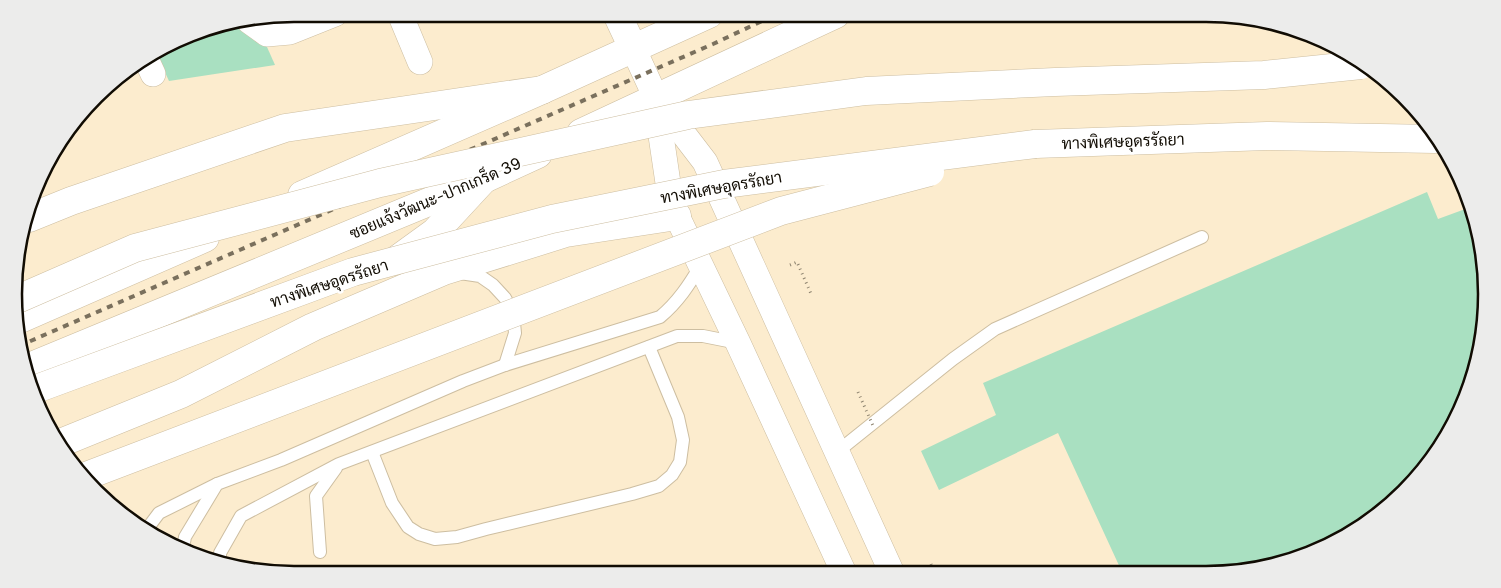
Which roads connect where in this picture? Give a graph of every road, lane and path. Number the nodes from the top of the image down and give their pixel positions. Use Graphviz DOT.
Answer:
graph roads {
  1 [pos="315,22"];
  2 [pos="403,22"];
  3 [pos="621,22"];
  4 [pos="691,22"];
  5 [pos="819,22"];
  6 [pos="255,26"];
  7 [pos="633,48"];
  8 [pos="420,62"];
  9 [pos="1354,66"];
  10 [pos="542,90"];
  11 [pos="656,98"];
  12 [pos="1430,139"];
  13 [pos="1035,144"];
  14 [pos="484,179"];
  15 [pos="34,216"];
  16 [pos="677,216"];
  17 [pos="1202,237"];
  18 [pos="135,248"];
  19 [pos="701,265"];
  20 [pos="790,265"];
  21 [pos="444,271"];
  22 [pos="23,284"];
  23 [pos="812,296"];
  24 [pos="22,297"];
  25 [pos="24,318"];
  26 [pos="312,327"];
  27 [pos="738,343"];
  28 [pos="649,347"];
  29 [pos="505,365"];
  30 [pos="33,366"];
  31 [pos="39,388"];
  32 [pos="858,392"];
  33 [pos="874,428"];
  34 [pos="66,441"];
  35 [pos="372,452"];
  36 [pos="837,452"];
  37 [pos="339,464"];
  38 [pos="91,474"];
  39 [pos="217,484"];
  40 [pos="150,524"];
  41 [pos="184,542"];
  42 [pos="320,552"];
  43 [pos="220,555"];
  44 [pos="841,566"];
  45 [pos="889,566"];
  1 -- 6 [label="street"];
  2 -- 8 [label="street"];
  3 -- 7 [label="main road"];
  4 -- 7 [label="main road"];
  5 -- 11 [label="main road, ซอยแจ้งวัฒนะ-ปากเกร็ด 39"];
  7 -- 10 [label="main road"];
  7 -- 11 [label="street"];
  9 -- 18 [label="main road, bridge"];
  10 -- 15 [label="main road"];
  10 -- 25 [label="main road"];
  11 -- 14 [label="main road, ซอยแจ้งวัฒนะ-ปากเกร็ด 39"];
  11 -- 16 [label="street"];
  11 -- 36 [label="street"];
  12 -- 13 [label="main road, ทางพิเศษอุดรรัถยา"];
  13 -- 31 [label="main road, ทางพิเศษอุดรรัถยา, bridge"];
  13 -- 38 [label="main road, bridge"];
  14 -- 26 [label="main road"];
  14 -- 30 [label="main road, ซอยแจ้งวัฒนะ-ปากเกร็ด 39"];
  16 -- 19 [label="street"];
  16 -- 21 [label="main road"];
  17 -- 36 [label="lane"];
  18 -- 22 [label="main road, bridge"];
  18 -- 24 [label="main road, bridge"];
  19 -- 27 [label="street"];
  19 -- 29 [label="lane"];
  20 -- 23 [label="path"];
  21 -- 26 [label="main road"];
  21 -- 29 [label="lane"];
  26 -- 34 [label="main road"];
  27 -- 28 [label="lane"];
  27 -- 44 [label="street"];
  28 -- 35 [label="lane"];
  28 -- 35 [label="lane"];
  29 -- 39 [label="lane"];
  32 -- 33 [label="path, bridge"];
  35 -- 37 [label="lane"];
  36 -- 45 [label="street"];
  37 -- 42 [label="lane"];
  37 -- 43 [label="lane"];
  39 -- 40 [label="lane"];
  39 -- 41 [label="lane"];
}
